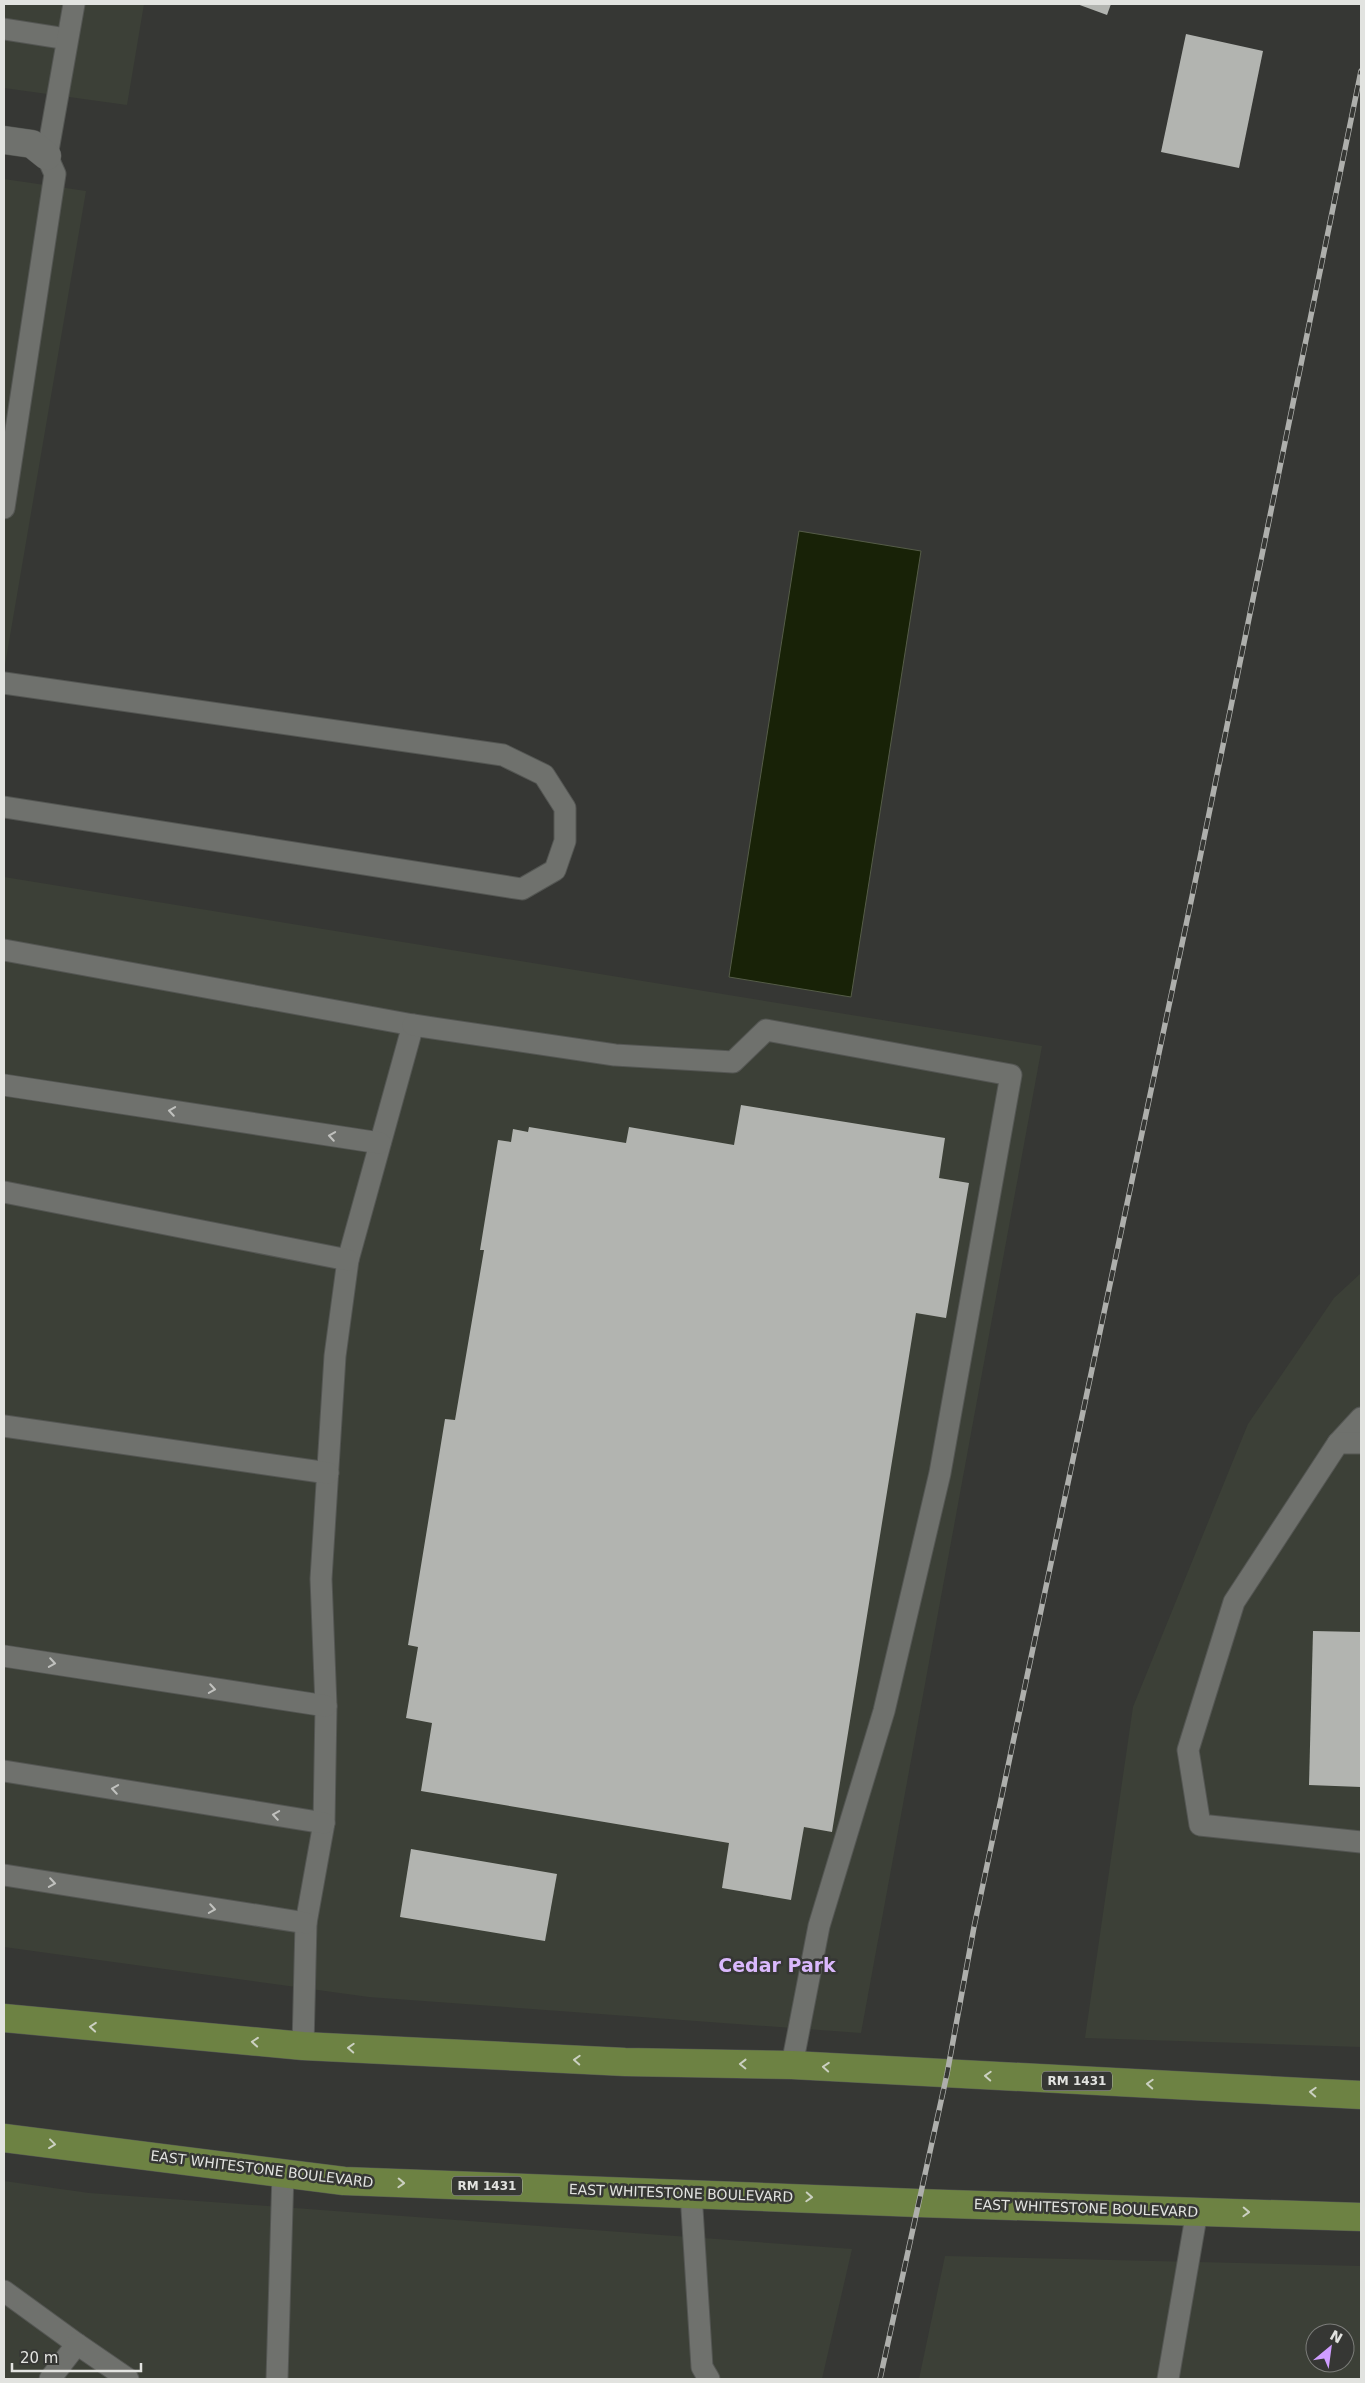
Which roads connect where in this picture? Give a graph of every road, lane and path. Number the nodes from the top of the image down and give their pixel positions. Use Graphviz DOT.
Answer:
graph roads {
  1 [pos="74,4"];
  2 [pos="4,29"];
  3 [pos="67,39"];
  4 [pos="4,140"];
  5 [pos="47,156"];
  6 [pos="10,420"];
  7 [pos="4,508"];
  8 [pos="4,683"];
  9 [pos="4,807"];
  10 [pos="4,950"];
  11 [pos="413,1025"];
  12 [pos="4,1085"];
  13 [pos="380,1143"];
  14 [pos="4,1192"];
  15 [pos="348,1260"];
  16 [pos="1361,1418"];
  17 [pos="4,1426"];
  18 [pos="1338,1443"];
  19 [pos="1361,1443"];
  20 [pos="328,1473"];
  21 [pos="4,1656"];
  22 [pos="326,1706"];
  23 [pos="4,1771"];
  24 [pos="324,1823"];
  25 [pos="1361,1842"];
  26 [pos="4,1875"];
  27 [pos="306,1924"];
  28 [pos="4,2018"];
  29 [pos="303,2046"];
  30 [pos="792,2065"];
  31 [pos="1361,2095"];
  32 [pos="4,2138"];
  33 [pos="283,2172"];
  34 [pos="691,2193"];
  35 [pos="1197,2211"];
  36 [pos="1361,2217"];
  37 [pos="4,2291"];
  38 [pos="77,2344"];
  39 [pos="50,2379"];
  40 [pos="128,2379"];
  41 [pos="278,2379"];
  42 [pos="709,2379"];
  43 [pos="1168,2379"];
  1 -- 3 [label="lane"];
  2 -- 3 [label="lane"];
  3 -- 5 [label="lane"];
  4 -- 5 [label="street"];
  5 -- 6 [label="lane"];
  6 -- 7 [label="lane"];
  8 -- 9 [label="lane"];
  10 -- 11 [label="lane"];
  11 -- 13 [label="lane"];
  11 -- 30 [label="lane"];
  13 -- 12 [label="lane, one-way"];
  13 -- 15 [label="lane"];
  14 -- 15 [label="lane"];
  15 -- 20 [label="lane"];
  16 -- 18 [label="lane"];
  17 -- 20 [label="lane"];
  18 -- 19 [label="lane"];
  18 -- 25 [label="lane"];
  20 -- 22 [label="lane"];
  21 -- 22 [label="lane, one-way"];
  22 -- 24 [label="lane"];
  24 -- 23 [label="lane, one-way"];
  24 -- 27 [label="lane"];
  26 -- 27 [label="lane, one-way"];
  27 -- 29 [label="lane"];
  29 -- 28 [label="main road, RM 1431, one-way"];
  30 -- 29 [label="main road, RM 1431, one-way"];
  31 -- 30 [label="main road, RM 1431, one-way"];
  32 -- 33 [label="main road, EAST WHITESTONE BOULEVARD / RM 1431, one-way"];
  33 -- 34 [label="main road, EAST WHITESTONE BOULEVARD / RM 1431, one-way"];
  33 -- 41 [label="lane"];
  34 -- 35 [label="main road, EAST WHITESTONE BOULEVARD / RM 1431, one-way"];
  34 -- 42 [label="lane"];
  35 -- 36 [label="main road, EAST WHITESTONE BOULEVARD / RM 1431, one-way"];
  35 -- 43 [label="lane"];
  37 -- 38 [label="lane"];
  38 -- 39 [label="lane"];
  38 -- 40 [label="lane"];
}
